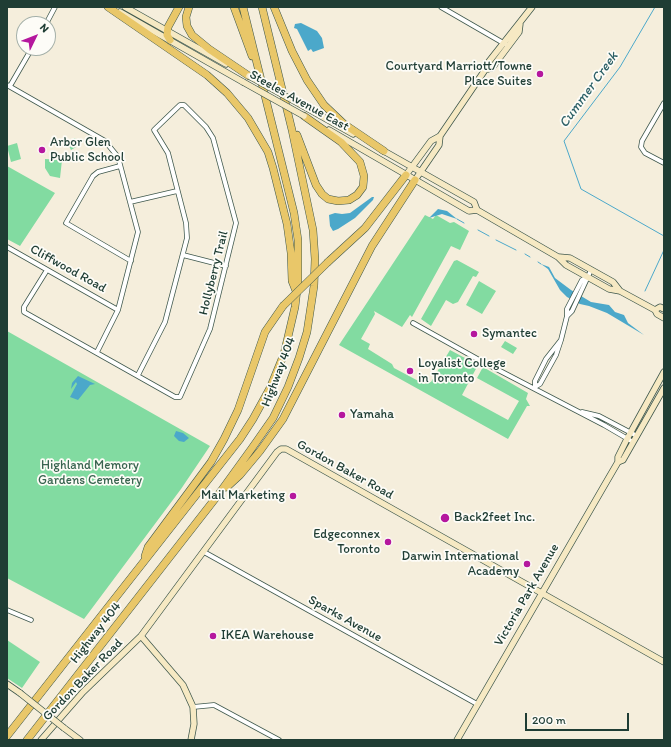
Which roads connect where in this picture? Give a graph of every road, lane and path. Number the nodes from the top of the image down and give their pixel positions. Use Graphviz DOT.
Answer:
graph roads {
  1 [pos="55,7"];
  2 [pos="108,7"];
  3 [pos="111,7"];
  4 [pos="125,7"];
  5 [pos="179,7"];
  6 [pos="189,7"];
  7 [pos="234,7"];
  8 [pos="243,7"];
  9 [pos="262,7"];
  10 [pos="274,7"];
  11 [pos="441,7"];
  12 [pos="532,7"];
  13 [pos="50,16"];
  14 [pos="520,24"];
  15 [pos="167,31"];
  16 [pos="170,40"];
  17 [pos="502,43"];
  18 [pos="508,46"];
  19 [pos="27,56"];
  20 [pos="485,70"];
  21 [pos="260,73"];
  22 [pos="249,76"];
  23 [pos="9,86"];
  24 [pos="664,103"];
  25 [pos="304,116"];
  26 [pos="290,121"];
  27 [pos="440,136"];
  28 [pos="384,151"];
  29 [pos="664,163"];
  30 [pos="120,166"];
  31 [pos="412,167"];
  32 [pos="420,172"];
  33 [pos="406,175"];
  34 [pos="415,180"];
  35 [pos="177,191"];
  36 [pos="130,202"];
  37 [pos="477,210"];
  38 [pos="7,247"];
  39 [pos="183,255"];
  40 [pos="558,257"];
  41 [pos="131,262"];
  42 [pos="226,266"];
  43 [pos="47,270"];
  44 [pos="591,270"];
  45 [pos="587,277"];
  46 [pos="620,291"];
  47 [pos="297,292"];
  48 [pos="664,309"];
  49 [pos="118,310"];
  50 [pos="655,310"];
  51 [pos="567,316"];
  52 [pos="664,318"];
  53 [pos="413,323"];
  54 [pos="561,340"];
  55 [pos="96,352"];
  56 [pos="664,372"];
  57 [pos="138,375"];
  58 [pos="535,387"];
  59 [pos="664,388"];
  60 [pos="576,411"];
  61 [pos="631,432"];
  62 [pos="637,436"];
  63 [pos="627,439"];
  64 [pos="633,442"];
  65 [pos="618,462"];
  66 [pos="218,495"];
  67 [pos="204,552"];
  68 [pos="144,561"];
  69 [pos="541,593"];
  70 [pos="7,610"];
  71 [pos="31,620"];
  72 [pos="141,636"];
  73 [pos="664,662"];
  74 [pos="7,684"];
  75 [pos="477,704"];
  76 [pos="193,707"];
  77 [pos="7,736"];
  78 [pos="27,740"];
  79 [pos="41,740"];
  80 [pos="80,740"];
  81 [pos="191,740"];
  82 [pos="280,740"];
  83 [pos="457,740"];
  1 -- 13 [label="street"];
  2 -- 47 [label="highway"];
  3 -- 16 [label="main road, Steeles Avenue East"];
  4 -- 15 [label="main road, Steeles Avenue East"];
  5 -- 15 [label="highway"];
  6 -- 22 [label="highway"];
  7 -- 21 [label="highway"];
  8 -- 21 [label="highway, Highway 404"];
  9 -- 26 [label="highway, Highway 404"];
  10 -- 28 [label="highway"];
  11 -- 17 [label="street"];
  12 -- 14 [label="main road"];
  14 -- 17 [label="main road"];
  14 -- 18 [label="main road"];
  15 -- 16 [label="highway"];
  15 -- 22 [label="main road, Steeles Avenue East"];
  16 -- 25 [label="main road, Steeles Avenue East, bridge"];
  17 -- 18 [label="street"];
  17 -- 20 [label="main road"];
  18 -- 20 [label="main road"];
  19 -- 23 [label="street"];
  20 -- 27 [label="main road"];
  21 -- 47 [label="highway, Highway 404"];
  22 -- 28 [label="main road, Steeles Avenue East, bridge"];
  23 -- 30 [label="street"];
  24 -- 29 [label="street"];
  25 -- 26 [label="highway"];
  25 -- 33 [label="main road, Steeles Avenue East"];
  26 -- 66 [label="highway, Highway 404"];
  27 -- 31 [label="main road"];
  27 -- 32 [label="main road"];
  28 -- 31 [label="main road, Steeles Avenue East"];
  30 -- 36 [label="street"];
  30 -- 41 [label="street"];
  31 -- 32 [label="main road, Steeles Avenue East"];
  31 -- 33 [label="main road"];
  32 -- 34 [label="main road"];
  32 -- 37 [label="main road, Steeles Avenue East"];
  33 -- 34 [label="main road, Steeles Avenue East"];
  33 -- 68 [label="highway, bridge"];
  34 -- 37 [label="main road, Steeles Avenue East"];
  34 -- 66 [label="highway"];
  35 -- 36 [label="street"];
  35 -- 39 [label="street, Hollyberry Trail"];
  35 -- 42 [label="street, Hollyberry Trail"];
  36 -- 41 [label="street"];
  37 -- 40 [label="main road, Steeles Avenue East"];
  38 -- 43 [label="street, Cliffwood Road"];
  39 -- 42 [label="street"];
  39 -- 57 [label="street, Hollyberry Trail"];
  40 -- 44 [label="main road, Steeles Avenue East"];
  40 -- 45 [label="main road, Steeles Avenue East"];
  41 -- 49 [label="street"];
  42 -- 57 [label="street, Hollyberry Trail"];
  43 -- 49 [label="street, Cliffwood Road"];
  43 -- 55 [label="street, Hollyberry Trail"];
  44 -- 45 [label="street"];
  44 -- 46 [label="main road, Steeles Avenue East"];
  45 -- 46 [label="main road, Steeles Avenue East"];
  45 -- 51 [label="street"];
  45 -- 51 [label="street"];
  46 -- 50 [label="main road, Steeles Avenue East"];
  47 -- 68 [label="highway, Highway 404"];
  48 -- 50 [label="main road"];
  49 -- 55 [label="street"];
  50 -- 52 [label="main road, Steeles Avenue East"];
  51 -- 54 [label="street"];
  53 -- 58 [label="street"];
  54 -- 58 [label="street"];
  54 -- 58 [label="street"];
  55 -- 57 [label="street, Hollyberry Trail"];
  56 -- 61 [label="main road, Victoria Park Avenue"];
  58 -- 60 [label="street"];
  59 -- 62 [label="main road, Victoria Park Avenue"];
  60 -- 61 [label="street"];
  60 -- 63 [label="street"];
  61 -- 62 [label="street"];
  61 -- 63 [label="main road, Victoria Park Avenue"];
  62 -- 64 [label="main road, Victoria Park Avenue"];
  63 -- 64 [label="street"];
  63 -- 65 [label="main road, Victoria Park Avenue"];
  64 -- 65 [label="main road, Victoria Park Avenue"];
  65 -- 69 [label="main road, Victoria Park Avenue"];
  66 -- 78 [label="highway, Highway 404"];
  67 -- 69 [label="main road, Gordon Baker Road"];
  67 -- 72 [label="main road, Gordon Baker Road"];
  67 -- 75 [label="street, Sparks Avenue"];
  68 -- 77 [label="highway, Highway 404"];
  69 -- 73 [label="main road, Gordon Baker Road"];
  69 -- 75 [label="main road, Victoria Park Avenue"];
  70 -- 71 [label="street"];
  72 -- 76 [label="main road"];
  72 -- 79 [label="main road, Gordon Baker Road"];
  74 -- 80 [label="main road, bridge"];
  75 -- 83 [label="main road, Victoria Park Avenue"];
  76 -- 81 [label="main road"];
  76 -- 82 [label="street"];
}
